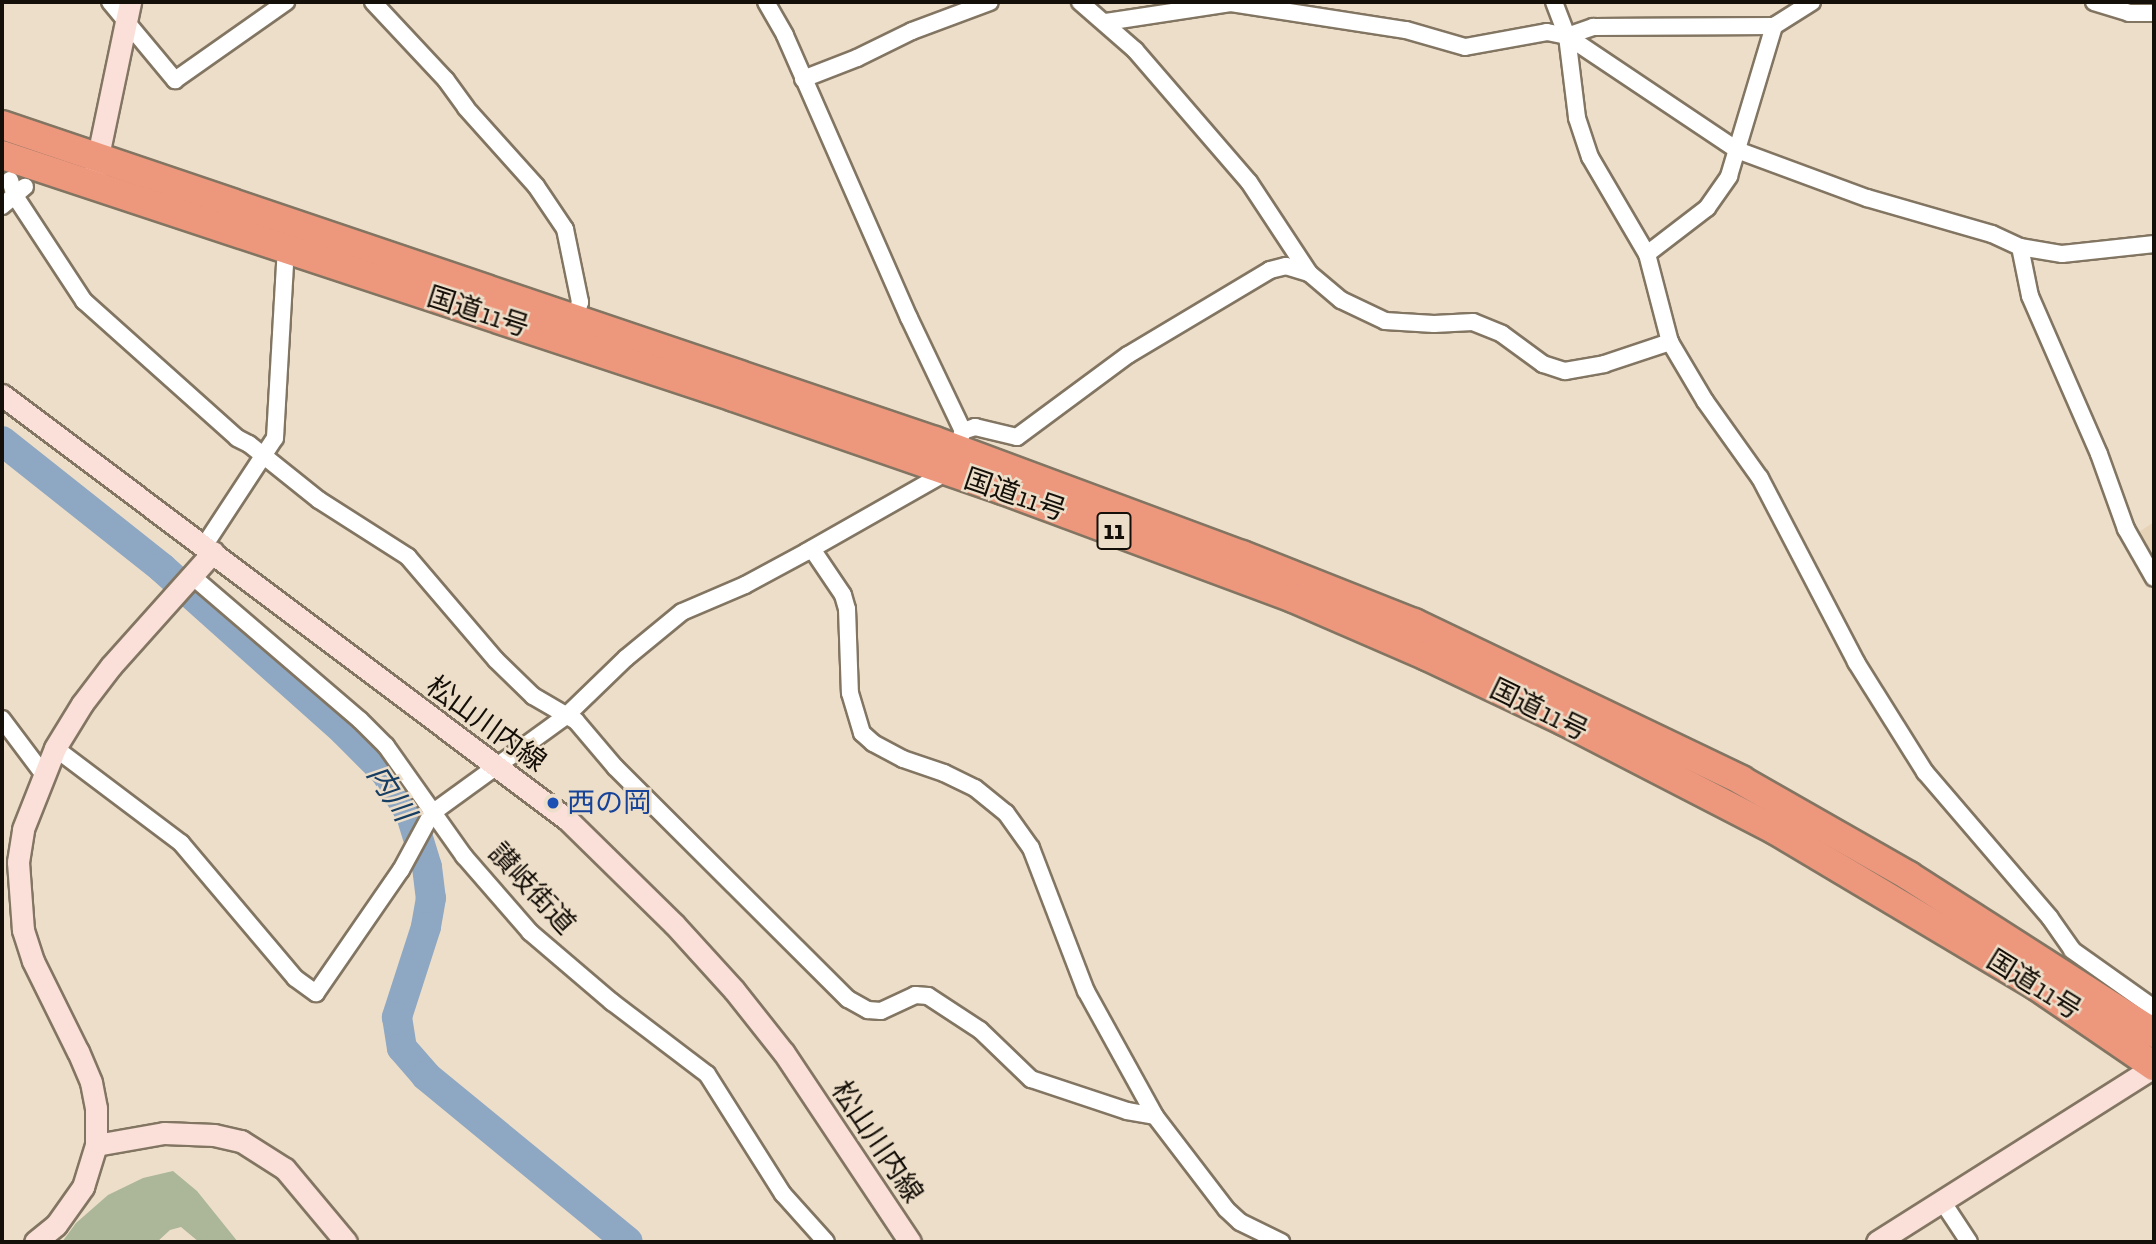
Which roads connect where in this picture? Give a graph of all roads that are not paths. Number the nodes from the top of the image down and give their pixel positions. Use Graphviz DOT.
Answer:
graph roads {
  1 [pos="110,2"];
  2 [pos="286,2"];
  3 [pos="373,2"];
  4 [pos="766,2"];
  5 [pos="990,2"];
  6 [pos="1080,2"];
  7 [pos="1554,2"];
  8 [pos="1812,2"];
  9 [pos="2094,2"];
  10 [pos="128,11"];
  11 [pos="2154,13"];
  12 [pos="1106,22"];
  13 [pos="1773,26"];
  14 [pos="1567,36"];
  15 [pos="803,79"];
  16 [pos="2,125"];
  17 [pos="1737,150"];
  18 [pos="6,167"];
  19 [pos="95,169"];
  20 [pos="20,191"];
  21 [pos="2,206"];
  22 [pos="2154,244"];
  23 [pos="2020,247"];
  24 [pos="286,249"];
  25 [pos="1647,254"];
  26 [pos="1309,273"];
  27 [pos="571,329"];
  28 [pos="1670,342"];
  29 [pos="2,396"];
  30 [pos="955,451"];
  31 [pos="265,457"];
  32 [pos="209,549"];
  33 [pos="812,549"];
  34 [pos="190,578"];
  35 [pos="2154,578"];
  36 [pos="566,716"];
  37 [pos="2,719"];
  38 [pos="55,748"];
  39 [pos="496,764"];
  40 [pos="44,775"];
  41 [pos="429,818"];
  42 [pos="2154,1008"];
  43 [pos="2154,1033"];
  44 [pos="2154,1067"];
  45 [pos="1155,1116"];
  46 [pos="96,1145"];
  47 [pos="1942,1201"];
  48 [pos="35,1242"];
  49 [pos="346,1242"];
  50 [pos="826,1242"];
  51 [pos="910,1242"];
  52 [pos="1281,1242"];
  53 [pos="1877,1242"];
  54 [pos="1969,1242"];
  1 -- 10 [label="street"];
  2 -- 10 [label="street"];
  3 -- 27 [label="street"];
  4 -- 15 [label="street"];
  5 -- 15 [label="street"];
  6 -- 12 [label="street"];
  7 -- 14 [label="street"];
  8 -- 13 [label="street"];
  9 -- 11 [label="street"];
  10 -- 19 [label="street"];
  12 -- 14 [label="street"];
  12 -- 26 [label="street"];
  13 -- 14 [label="street"];
  13 -- 17 [label="street"];
  14 -- 17 [label="street"];
  14 -- 25 [label="street"];
  15 -- 30 [label="street"];
  16 -- 19 [label="highway, 国道11号 / 11"];
  17 -- 23 [label="street"];
  17 -- 25 [label="street"];
  18 -- 19 [label="highway, 国道11号 / 11"];
  18 -- 20 [label="street"];
  19 -- 24 [label="highway, 国道11号 / 11"];
  19 -- 27 [label="highway, 国道11号 / 11"];
  20 -- 21 [label="street"];
  20 -- 31 [label="street"];
  22 -- 23 [label="street"];
  23 -- 35 [label="street"];
  24 -- 27 [label="highway, 国道11号 / 11"];
  24 -- 31 [label="street"];
  25 -- 28 [label="street"];
  26 -- 28 [label="street"];
  26 -- 30 [label="street"];
  27 -- 30 [label="highway, 国道11号 / 11"];
  28 -- 42 [label="street"];
  29 -- 32 [label="street, 松山川内線"];
  30 -- 33 [label="street"];
  30 -- 43 [label="highway, 国道11号 / 11"];
  30 -- 44 [label="highway, 国道11号 / 11"];
  31 -- 32 [label="street"];
  31 -- 36 [label="street"];
  32 -- 34 [label="street"];
  32 -- 39 [label="street, 松山川内線"];
  33 -- 36 [label="street"];
  33 -- 45 [label="street"];
  34 -- 38 [label="street"];
  34 -- 41 [label="street, 讃岐街道"];
  36 -- 39 [label="street"];
  36 -- 45 [label="street"];
  37 -- 40 [label="street"];
  38 -- 40 [label="street"];
  38 -- 41 [label="street"];
  39 -- 41 [label="street"];
  39 -- 51 [label="street, 松山川内線"];
  40 -- 46 [label="street"];
  41 -- 50 [label="street, 讃岐街道"];
  44 -- 47 [label="street"];
  45 -- 52 [label="street"];
  46 -- 48 [label="street"];
  46 -- 49 [label="street"];
  47 -- 53 [label="street"];
  47 -- 54 [label="street"];
}
